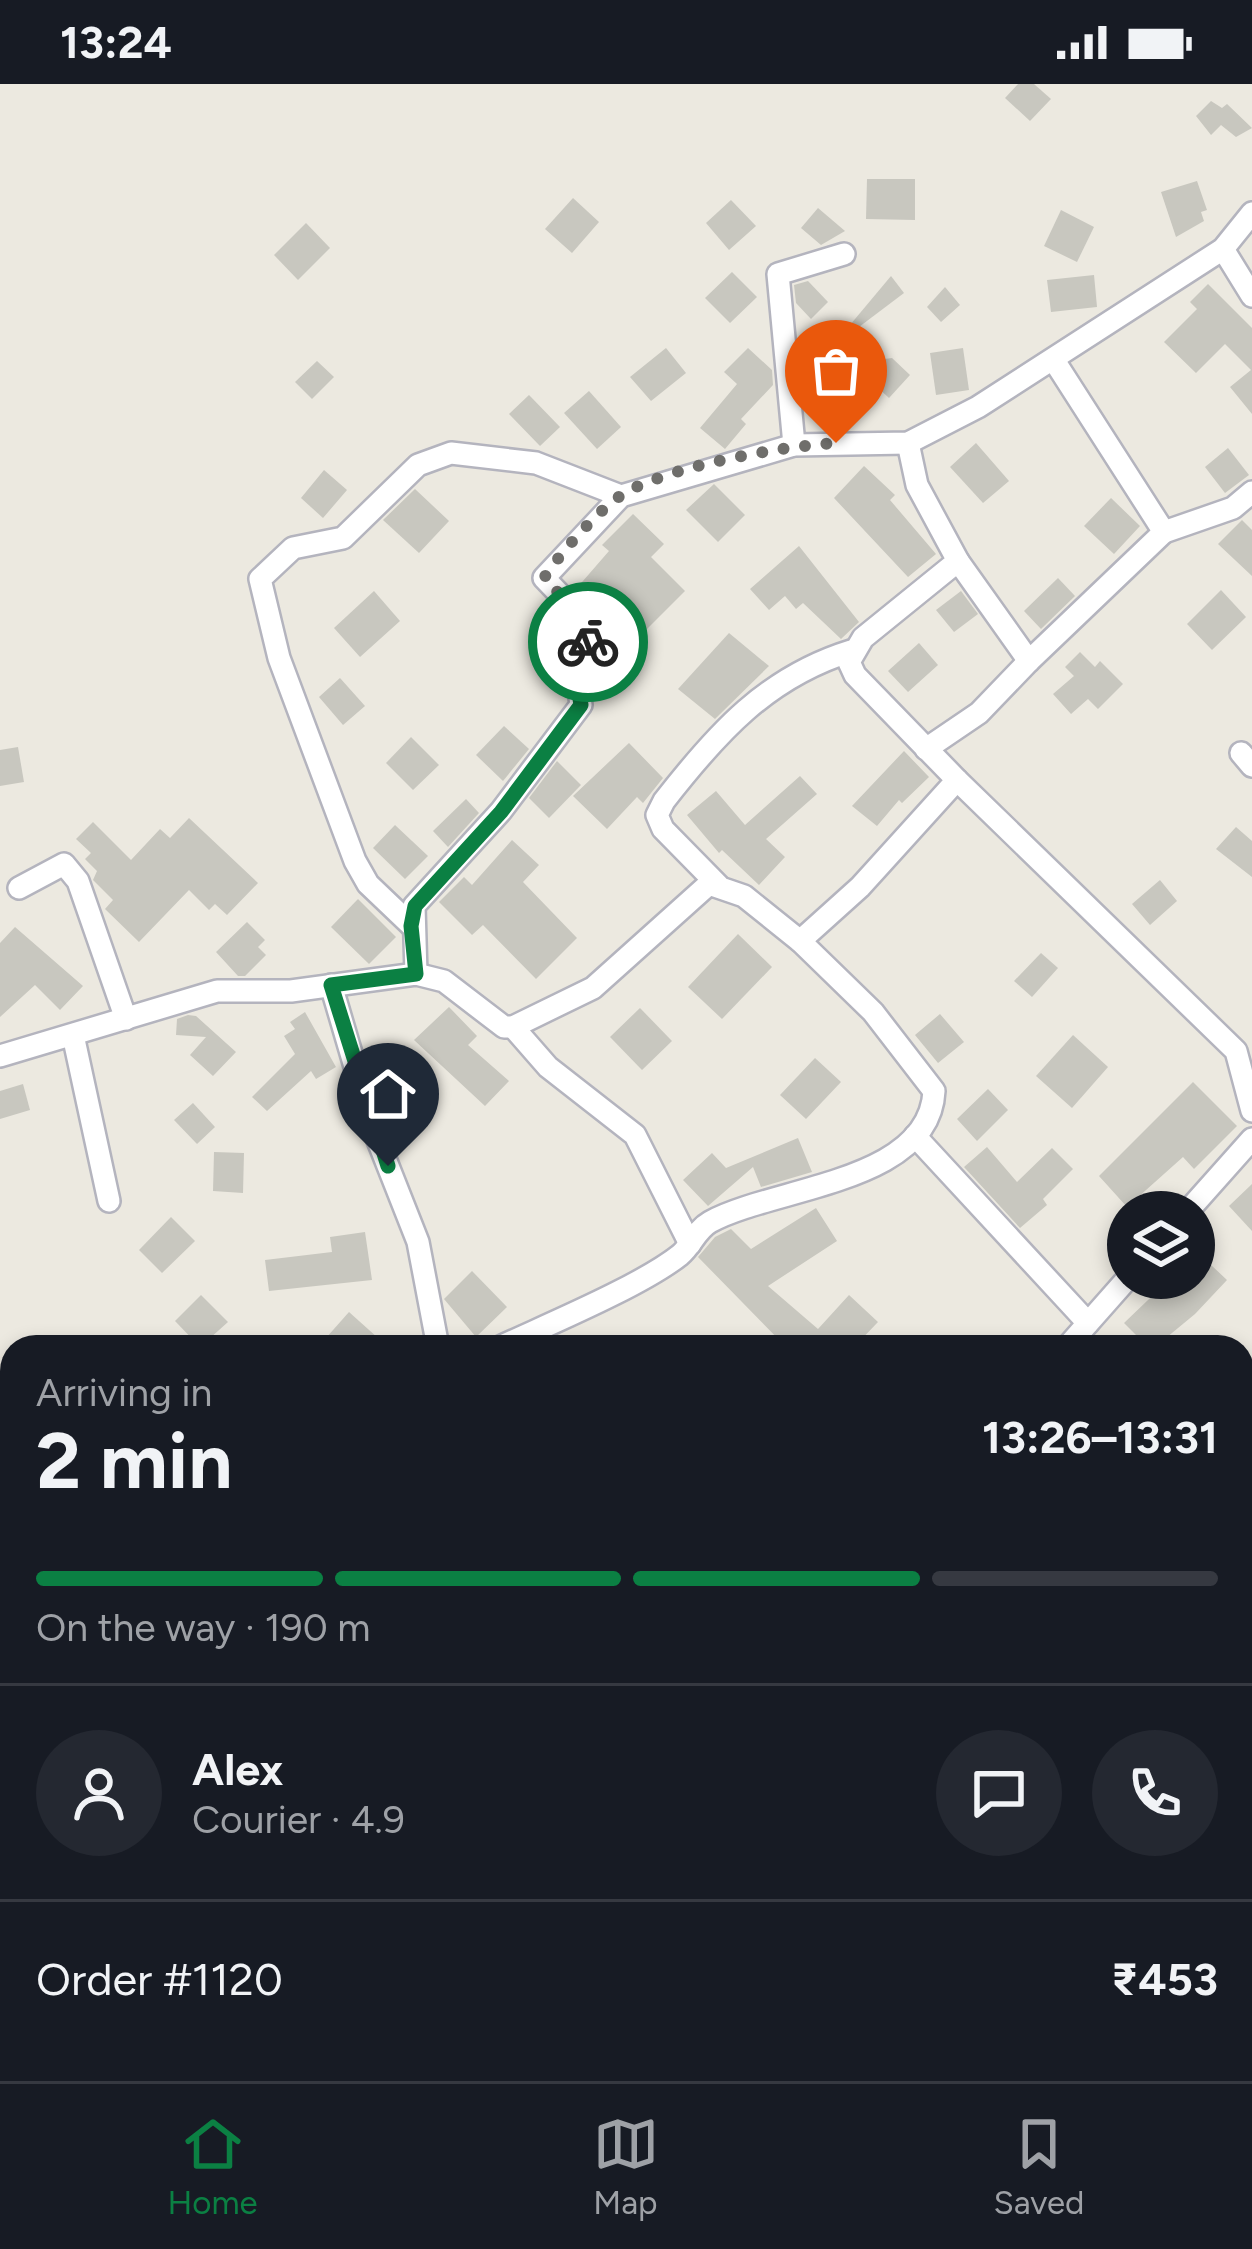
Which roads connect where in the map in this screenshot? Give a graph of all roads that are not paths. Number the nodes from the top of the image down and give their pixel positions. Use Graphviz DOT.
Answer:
graph roads {
  1 [pos="1252,212"];
  2 [pos="1223,250"];
  3 [pos="844,254"];
  4 [pos="1252,296"];
  5 [pos="1055,362"];
  6 [pos="908,443"];
  7 [pos="794,445"];
  8 [pos="1252,492"];
  9 [pos="621,496"];
  10 [pos="1164,532"];
  11 [pos="958,561"];
  12 [pos="851,652"];
  13 [pos="1029,661"];
  14 [pos="926,749"];
  15 [pos="957,780"];
  16 [pos="718,885"];
  17 [pos="19,888"];
  18 [pos="411,926"];
  19 [pos="800,941"];
  20 [pos="416,974"];
  21 [pos="331,985"];
  22 [pos="126,1019"];
  23 [pos="513,1027"];
  24 [pos="73,1035"];
  25 [pos="1244,1044"];
  26 [pos="0,1056"];
  27 [pos="1252,1111"];
  28 [pos="915,1136"];
  29 [pos="1252,1139"];
  30 [pos="1206,1191"];
  31 [pos="109,1202"];
  32 [pos="690,1244"];
  33 [pos="1109,1299"];
  34 [pos="1088,1323"];
  35 [pos="436,1335"];
  36 [pos="541,1335"];
  37 [pos="1078,1335"];
  1 -- 2 [label="street"];
  2 -- 4 [label="street"];
  2 -- 5 [label="street"];
  3 -- 7 [label="street"];
  5 -- 6 [label="street"];
  5 -- 10 [label="street"];
  6 -- 7 [label="street"];
  6 -- 11 [label="street"];
  7 -- 9 [label="street"];
  8 -- 10 [label="street"];
  9 -- 18 [label="street"];
  9 -- 18 [label="street"];
  10 -- 13 [label="street"];
  11 -- 12 [label="street"];
  11 -- 13 [label="street"];
  12 -- 14 [label="street"];
  12 -- 16 [label="street"];
  13 -- 14 [label="street"];
  14 -- 15 [label="street"];
  15 -- 19 [label="street"];
  15 -- 25 [label="street"];
  16 -- 19 [label="street"];
  16 -- 23 [label="street"];
  17 -- 22 [label="street"];
  18 -- 20 [label="street"];
  19 -- 28 [label="street"];
  20 -- 21 [label="street"];
  20 -- 23 [label="street"];
  21 -- 22 [label="street"];
  21 -- 35 [label="street"];
  22 -- 24 [label="street"];
  23 -- 32 [label="street"];
  24 -- 26 [label="street"];
  24 -- 31 [label="street"];
  25 -- 27 [label="street"];
  28 -- 32 [label="street"];
  28 -- 34 [label="street"];
  29 -- 30 [label="street"];
  32 -- 36 [label="street"];
  33 -- 34 [label="street"];
  34 -- 37 [label="street"];
}
